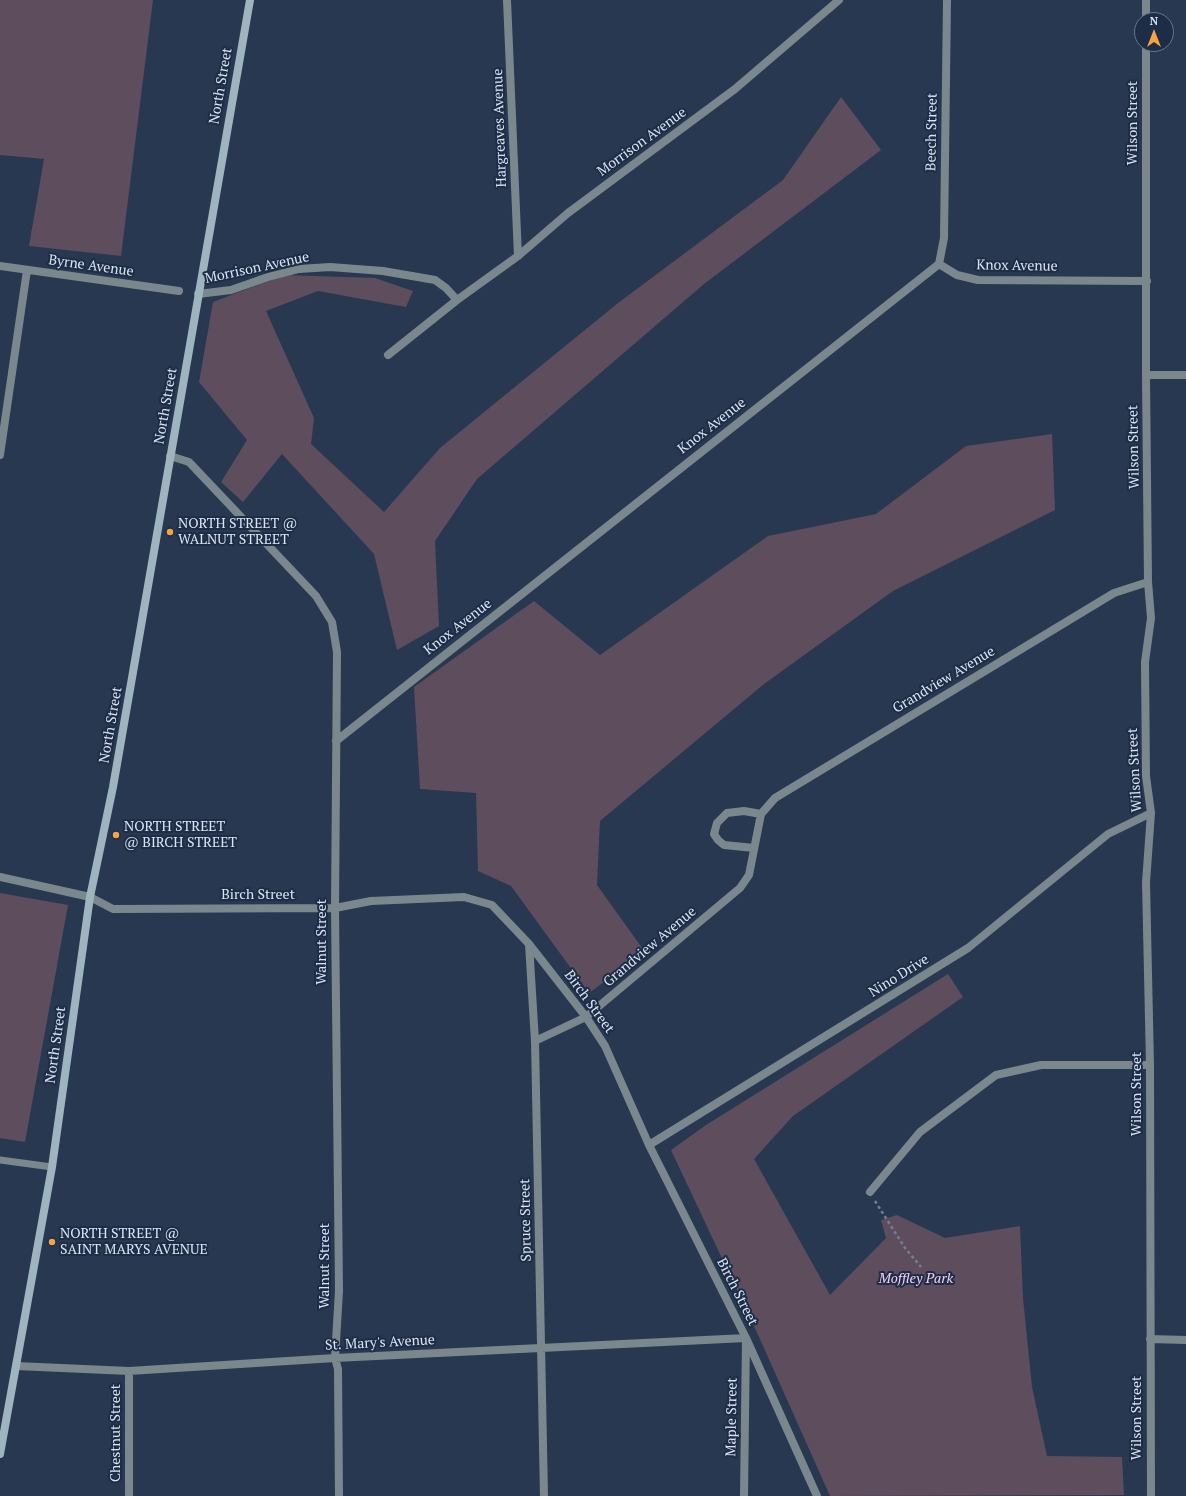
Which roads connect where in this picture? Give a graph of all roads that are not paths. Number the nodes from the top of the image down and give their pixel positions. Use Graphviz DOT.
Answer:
graph roads {
  1 [pos="250,0"];
  2 [pos="507,0"];
  3 [pos="839,0"];
  4 [pos="947,0"];
  5 [pos="1146,0"];
  6 [pos="1146,12"];
  7 [pos="1146,52"];
  8 [pos="518,256"];
  9 [pos="939,264"];
  10 [pos="0,266"];
  11 [pos="27,270"];
  12 [pos="1146,281"];
  13 [pos="179,291"];
  14 [pos="198,294"];
  15 [pos="457,300"];
  16 [pos="388,355"];
  17 [pos="1146,375"];
  18 [pos="1186,375"];
  19 [pos="0,455"];
  20 [pos="170,456"];
  21 [pos="1148,582"];
  22 [pos="336,741"];
  23 [pos="1151,813"];
  24 [pos="761,814"];
  25 [pos="754,848"];
  26 [pos="0,877"];
  27 [pos="90,896"];
  28 [pos="335,908"];
  29 [pos="530,944"];
  30 [pos="586,1017"];
  31 [pos="535,1041"];
  32 [pos="1150,1065"];
  33 [pos="649,1145"];
  34 [pos="0,1160"];
  35 [pos="52,1167"];
  36 [pos="870,1192"];
  37 [pos="746,1338"];
  38 [pos="1150,1339"];
  39 [pos="1186,1340"];
  40 [pos="542,1348"];
  41 [pos="334,1358"];
  42 [pos="16,1366"];
  43 [pos="129,1371"];
  44 [pos="0,1451"];
  45 [pos="0,1454"];
  46 [pos="129,1496"];
  47 [pos="339,1496"];
  48 [pos="544,1496"];
  49 [pos="744,1496"];
  50 [pos="817,1496"];
  51 [pos="1151,1496"];
  1 -- 14 [label="main road, North Street"];
  2 -- 8 [label="street, Hargreaves Avenue"];
  3 -- 8 [label="street, Morrison Avenue"];
  4 -- 9 [label="street, Beech Street"];
  5 -- 6 [label="street"];
  7 -- 12 [label="street, Wilson Street"];
  8 -- 15 [label="street, Morrison Avenue"];
  9 -- 12 [label="street, Knox Avenue"];
  9 -- 22 [label="street, Knox Avenue"];
  10 -- 11 [label="street, Byrne Avenue"];
  11 -- 13 [label="street, Byrne Avenue"];
  11 -- 19 [label="street"];
  12 -- 17 [label="street, Wilson Street"];
  14 -- 15 [label="street, Morrison Avenue"];
  14 -- 20 [label="main road, North Street"];
  15 -- 16 [label="street, Morrison Avenue"];
  17 -- 18 [label="street"];
  17 -- 21 [label="street, Wilson Street"];
  20 -- 22 [label="street, Walnut Street"];
  20 -- 27 [label="main road, North Street"];
  21 -- 23 [label="street, Wilson Street"];
  21 -- 24 [label="street, Grandview Avenue"];
  22 -- 28 [label="street, Walnut Street"];
  23 -- 32 [label="street, Wilson Street"];
  23 -- 33 [label="street, Nino Drive"];
  24 -- 25 [label="street, Grandview Avenue"];
  24 -- 25 [label="street"];
  25 -- 30 [label="street, Grandview Avenue"];
  26 -- 27 [label="street, Birch Street"];
  27 -- 28 [label="street, Birch Street"];
  27 -- 35 [label="main road, North Street"];
  28 -- 29 [label="street, Birch Street"];
  28 -- 41 [label="street, Walnut Street"];
  29 -- 30 [label="street, Birch Street"];
  29 -- 31 [label="street, Spruce Street"];
  30 -- 31 [label="street, Grandview Avenue"];
  30 -- 33 [label="street, Birch Street"];
  31 -- 40 [label="street, Spruce Street"];
  32 -- 36 [label="street"];
  32 -- 38 [label="street, Wilson Street"];
  33 -- 37 [label="street, Birch Street"];
  34 -- 35 [label="lane"];
  35 -- 42 [label="main road, North Street"];
  37 -- 40 [label="street, St. Mary's Avenue"];
  37 -- 49 [label="street, Maple Street"];
  37 -- 50 [label="street, Birch Street"];
  38 -- 39 [label="street"];
  38 -- 51 [label="street, Wilson Street"];
  40 -- 41 [label="street, St. Mary's Avenue"];
  40 -- 48 [label="street, Spruce Street"];
  41 -- 43 [label="street, St. Mary's Avenue"];
  41 -- 47 [label="street, Walnut Street"];
  42 -- 43 [label="street, St. Mary's Avenue"];
  42 -- 44 [label="main road, North Street"];
  43 -- 46 [label="street, Chestnut Street"];
  44 -- 45 [label="main road, North Street"];
}
